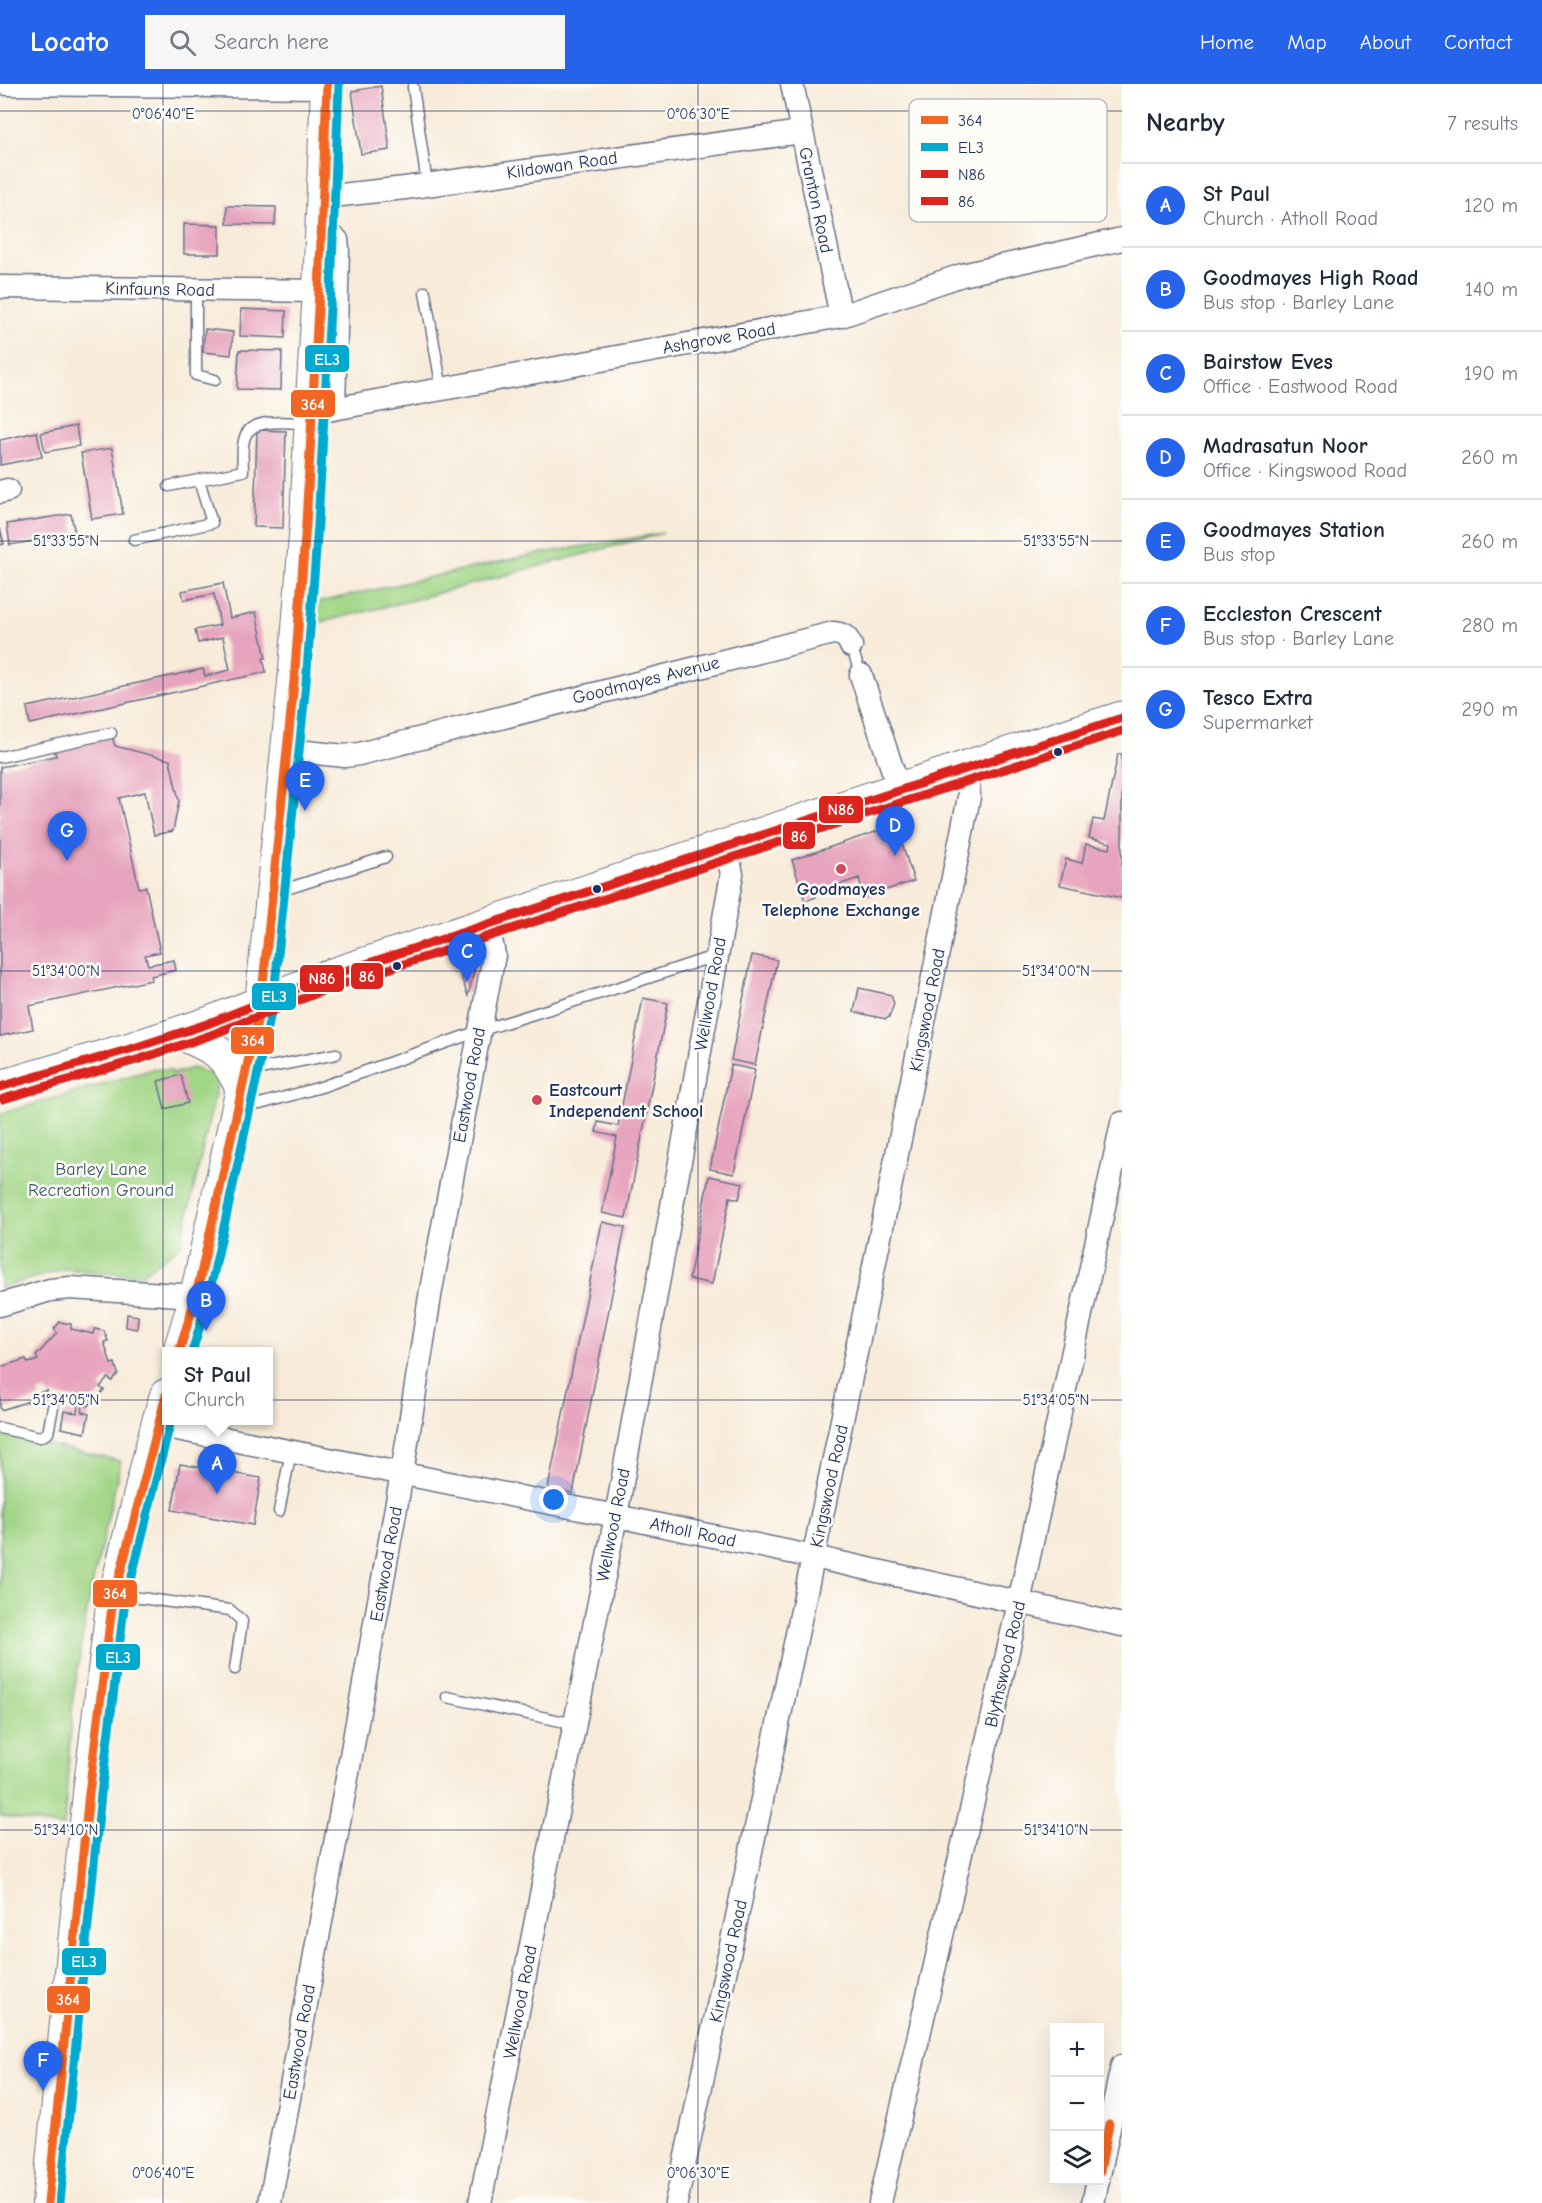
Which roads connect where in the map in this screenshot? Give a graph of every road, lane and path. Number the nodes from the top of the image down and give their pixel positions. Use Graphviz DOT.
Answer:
graph roads {
  1 [pos="6,84"];
  2 [pos="792,84"];
  3 [pos="327,86"];
  4 [pos="413,87"];
  5 [pos="801,132"];
  6 [pos="427,184"];
  7 [pos="323,197"];
  8 [pos="322,234"];
  9 [pos="1122,239"];
  10 [pos="0,287"];
  11 [pos="196,289"];
  12 [pos="320,291"];
  13 [pos="425,292"];
  14 [pos="842,316"];
  15 [pos="215,380"];
  16 [pos="442,390"];
  17 [pos="318,415"];
  18 [pos="199,480"];
  19 [pos="170,486"];
  20 [pos="134,540"];
  21 [pos="851,646"];
  22 [pos="861,675"];
  23 [pos="1122,718"];
  24 [pos="111,733"];
  25 [pos="287,750"];
  26 [pos="0,757"];
  27 [pos="967,766"];
  28 [pos="899,789"];
  29 [pos="726,845"];
  30 [pos="386,856"];
  31 [pos="273,893"];
  32 [pos="488,924"];
  33 [pos="717,955"];
  34 [pos="261,1003"];
  35 [pos="479,1031"];
  36 [pos="180,1033"];
  37 [pos="336,1054"];
  38 [pos="0,1087"];
  39 [pos="243,1087"];
  40 [pos="1122,1123"];
  41 [pos="196,1296"];
  42 [pos="0,1305"];
  43 [pos="181,1347"];
  44 [pos="53,1407"];
  45 [pos="162,1408"];
  46 [pos="157,1425"];
  47 [pos="0,1428"];
  48 [pos="291,1452"];
  49 [pos="402,1474"];
  50 [pos="279,1511"];
  51 [pos="616,1516"];
  52 [pos="814,1557"];
  53 [pos="115,1594"];
  54 [pos="1019,1603"];
  55 [pos="1122,1625"];
  56 [pos="235,1669"];
  57 [pos="447,1697"];
  58 [pos="575,1724"];
  59 [pos="1122,2066"];
  60 [pos="1116,2125"];
  61 [pos="1104,2160"];
  62 [pos="1097,2185"];
  63 [pos="48,2203"];
  64 [pos="270,2203"];
  65 [pos="480,2203"];
  66 [pos="676,2203"];
  67 [pos="880,2203"];
  68 [pos="1093,2203"];
  1 -- 3 [label="street"];
  2 -- 5 [label="street, Granton Road"];
  3 -- 7 [label="main road"];
  4 -- 6 [label="lane"];
  5 -- 6 [label="street, Kildowan Road"];
  5 -- 14 [label="street, Granton Road"];
  6 -- 7 [label="street, Kildowan Road"];
  7 -- 8 [label="main road"];
  8 -- 12 [label="main road"];
  8 -- 17 [label="street"];
  9 -- 14 [label="street, Ashgrove Road"];
  10 -- 11 [label="street, Kinfauns Road"];
  11 -- 12 [label="street, Kinfauns Road"];
  11 -- 15 [label="lane"];
  12 -- 17 [label="main road"];
  13 -- 16 [label="lane"];
  14 -- 16 [label="street, Ashgrove Road"];
  16 -- 17 [label="street, Ashgrove Road"];
  17 -- 18 [label="lane"];
  17 -- 25 [label="main road"];
  18 -- 19 [label="lane"];
  18 -- 20 [label="lane"];
  21 -- 22 [label="lane, Goodmayes Avenue"];
  21 -- 25 [label="street, Goodmayes Avenue"];
  22 -- 28 [label="street, Goodmayes Avenue"];
  23 -- 27 [label="main road"];
  24 -- 26 [label="lane"];
  25 -- 31 [label="main road"];
  27 -- 28 [label="main road"];
  27 -- 52 [label="street, Kingswood Road"];
  28 -- 29 [label="main road"];
  29 -- 32 [label="main road"];
  29 -- 33 [label="street, Wellwood Road"];
  30 -- 31 [label="lane"];
  31 -- 34 [label="main road"];
  32 -- 34 [label="main road"];
  32 -- 35 [label="street, Eastwood Road"];
  33 -- 35 [label="lane"];
  33 -- 51 [label="street, Wellwood Road"];
  34 -- 36 [label="main road"];
  34 -- 39 [label="main road"];
  35 -- 39 [label="lane"];
  35 -- 49 [label="street, Eastwood Road"];
  36 -- 38 [label="main road"];
  36 -- 39 [label="main road"];
  37 -- 39 [label="lane"];
  39 -- 41 [label="main road"];
  40 -- 54 [label="street, Blythswood Road"];
  41 -- 42 [label="street"];
  41 -- 43 [label="main road"];
  44 -- 47 [label="lane"];
  45 -- 46 [label="main road"];
  46 -- 48 [label="street, Atholl Road"];
  46 -- 53 [label="main road"];
  48 -- 49 [label="street, Atholl Road"];
  48 -- 50 [label="lane"];
  49 -- 51 [label="street, Atholl Road"];
  49 -- 64 [label="street, Eastwood Road"];
  51 -- 52 [label="street, Atholl Road"];
  51 -- 58 [label="street, Wellwood Road"];
  52 -- 54 [label="street, Atholl Road"];
  52 -- 66 [label="street, Kingswood Road"];
  53 -- 56 [label="lane"];
  53 -- 63 [label="main road"];
  54 -- 55 [label="street, Atholl Road"];
  54 -- 67 [label="street, Blythswood Road"];
  57 -- 58 [label="lane"];
  58 -- 65 [label="street, Wellwood Road"];
  59 -- 60 [label="street"];
  60 -- 61 [label="street"];
  62 -- 68 [label="street"];
}
